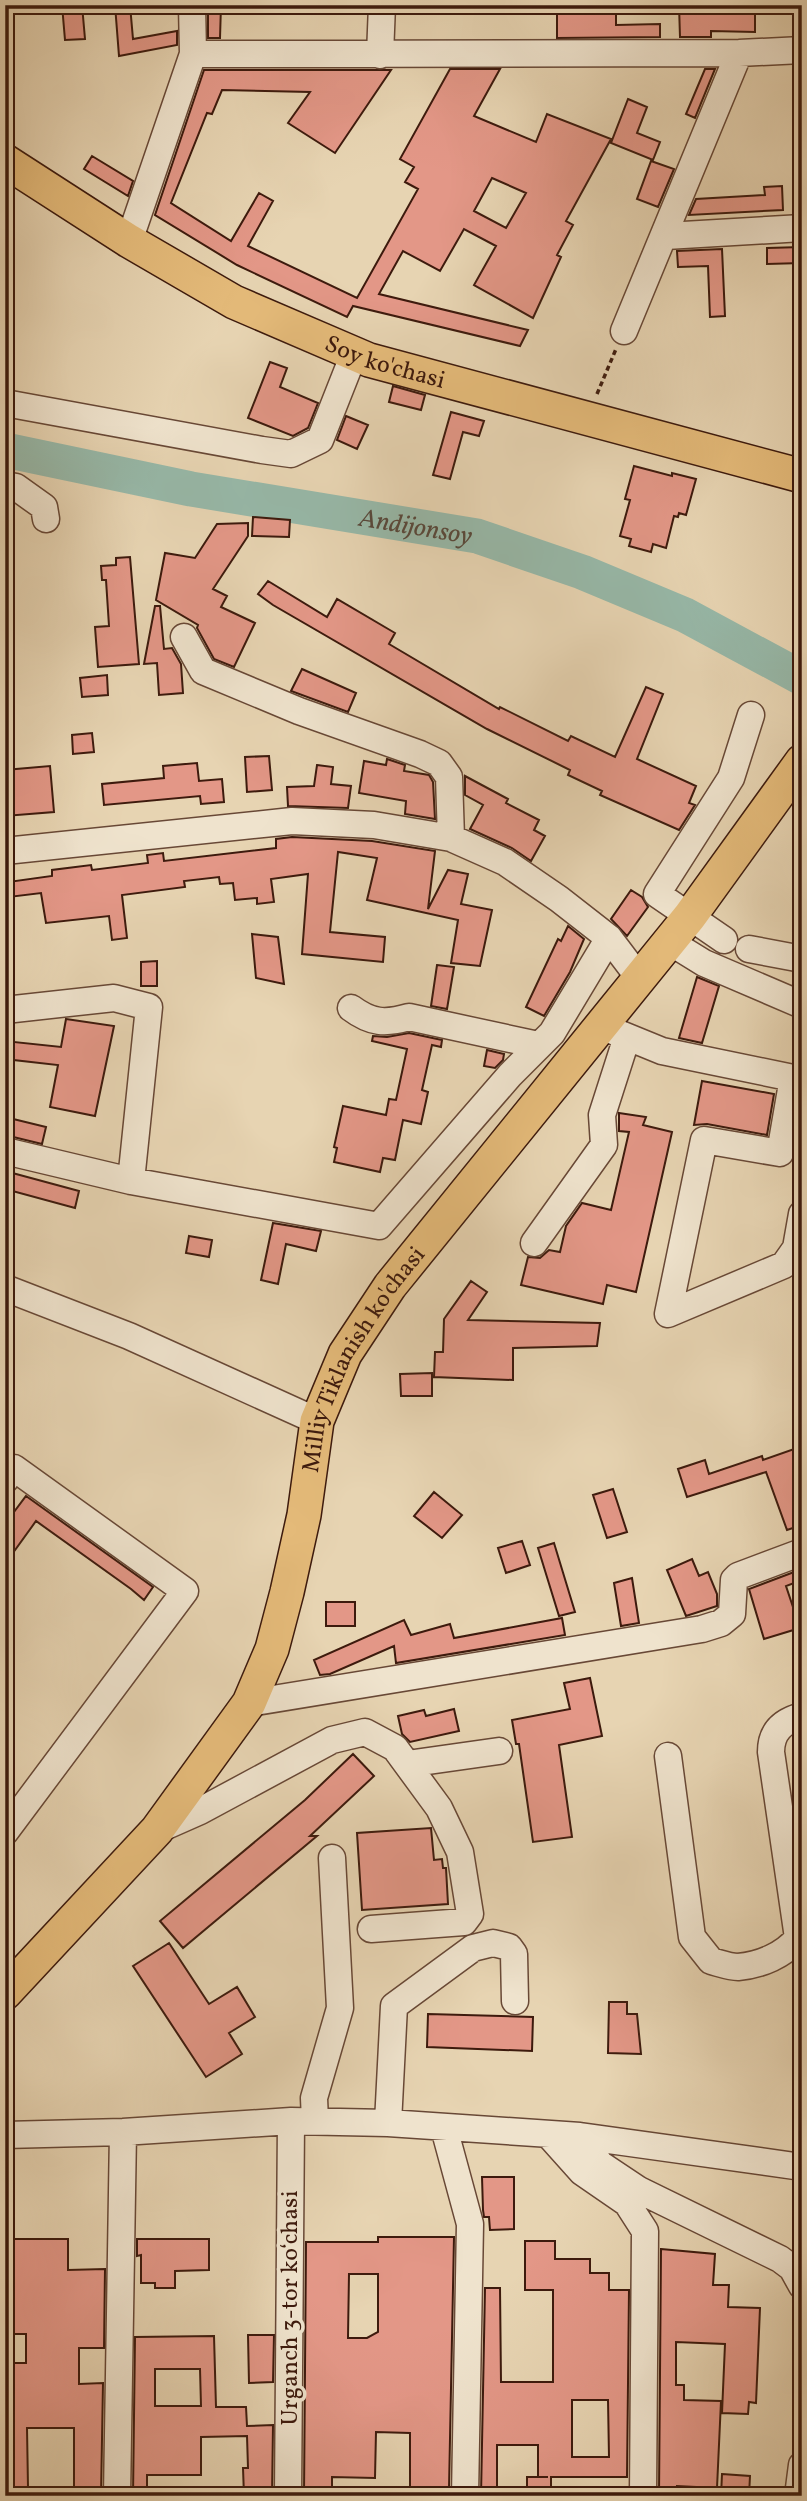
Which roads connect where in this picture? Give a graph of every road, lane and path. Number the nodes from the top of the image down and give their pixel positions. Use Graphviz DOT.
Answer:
graph roads {
  1 [pos="192,5"];
  2 [pos="382,5"];
  3 [pos="802,50"];
  4 [pos="739,53"];
  5 [pos="193,54"];
  6 [pos="380,55"];
  7 [pos="5,162"];
  8 [pos="802,228"];
  9 [pos="666,236"];
  10 [pos="129,241"];
  11 [pos="624,331"];
  12 [pos="354,354"];
  13 [pos="5,404"];
  14 [pos="587,418"];
  15 [pos="802,476"];
  16 [pos="5,485"];
  17 [pos="46,519"];
  18 [pos="184,637"];
  19 [pos="751,715"];
  20 [pos="802,761"];
  21 [pos="450,838"];
  22 [pos="5,851"];
  23 [pos="680,929"];
  24 [pos="609,937"];
  25 [pos="802,959"];
  26 [pos="640,979"];
  27 [pos="802,1005"];
  28 [pos="351,1008"];
  29 [pos="5,1010"];
  30 [pos="615,1032"];
  31 [pos="538,1045"];
  32 [pos="797,1078"];
  33 [pos="5,1151"];
  34 [pos="131,1181"];
  35 [pos="802,1214"];
  36 [pos="534,1243"];
  37 [pos="5,1288"];
  38 [pos="317,1421"];
  39 [pos="8,1469"];
  40 [pos="802,1552"];
  41 [pos="249,1703"];
  42 [pos="802,1716"];
  43 [pos="499,1751"];
  44 [pos="668,1756"];
  45 [pos="407,1764"];
  46 [pos="7,1825"];
  47 [pos="157,1830"];
  48 [pos="332,1858"];
  49 [pos="370,1928"];
  50 [pos="5,1993"];
  51 [pos="515,2001"];
  52 [pos="303,2121"];
  53 [pos="388,2123"];
  54 [pos="444,2128"];
  55 [pos="123,2132"];
  56 [pos="548,2134"];
  57 [pos="5,2135"];
  58 [pos="580,2136"];
  59 [pos="802,2167"];
  60 [pos="802,2286"];
  61 [pos="802,2465"];
  62 [pos="117,2496"];
  63 [pos="288,2496"];
  64 [pos="465,2496"];
  65 [pos="643,2496"];
  66 [pos="798,2496"];
  1 -- 5 [label="street"];
  2 -- 6 [label="street"];
  3 -- 4 [label="street"];
  4 -- 6 [label="street"];
  4 -- 9 [label="street"];
  5 -- 6 [label="street"];
  5 -- 10 [label="street"];
  7 -- 10 [label="main road, Soy ko'chasi"];
  8 -- 9 [label="street"];
  9 -- 11 [label="street"];
  10 -- 12 [label="main road, Soy ko'chasi"];
  11 -- 14 [label="path"];
  12 -- 13 [label="street"];
  12 -- 14 [label="main road, Soy ko'chasi"];
  14 -- 15 [label="main road, Soy ko'chasi"];
  16 -- 17 [label="street"];
  18 -- 21 [label="street"];
  19 -- 23 [label="street"];
  20 -- 23 [label="main road, Milliy Tiklanish ko'chasi"];
  21 -- 22 [label="street"];
  21 -- 24 [label="street"];
  23 -- 25 [label="street"];
  23 -- 26 [label="main road, Milliy Tiklanish ko'chasi"];
  23 -- 27 [label="street"];
  24 -- 26 [label="street"];
  24 -- 31 [label="street"];
  26 -- 30 [label="main road, Milliy Tiklanish ko'chasi"];
  28 -- 31 [label="street"];
  29 -- 34 [label="street"];
  30 -- 32 [label="street"];
  30 -- 36 [label="street"];
  30 -- 38 [label="main road, Milliy Tiklanish ko'chasi"];
  31 -- 34 [label="street"];
  32 -- 35 [label="street"];
  33 -- 34 [label="street"];
  37 -- 38 [label="street"];
  38 -- 41 [label="main road, Milliy Tiklanish ko'chasi"];
  39 -- 46 [label="street"];
  40 -- 41 [label="street"];
  41 -- 47 [label="main road, Milliy Tiklanish ko'chasi"];
  42 -- 44 [label="street"];
  43 -- 45 [label="street"];
  45 -- 47 [label="street"];
  45 -- 49 [label="street"];
  47 -- 50 [label="main road, Milliy Tiklanish ko'chasi"];
  48 -- 52 [label="street, Urganch 3-tor koʻchasi"];
  51 -- 53 [label="street"];
  52 -- 53 [label="street"];
  52 -- 55 [label="street"];
  52 -- 63 [label="street, Urganch 3-tor koʻchasi"];
  53 -- 54 [label="street"];
  54 -- 56 [label="street"];
  54 -- 64 [label="street"];
  55 -- 57 [label="street"];
  55 -- 62 [label="street"];
  56 -- 58 [label="street"];
  56 -- 65 [label="street"];
  58 -- 59 [label="street"];
  58 -- 60 [label="street"];
  61 -- 66 [label="street"];
}
